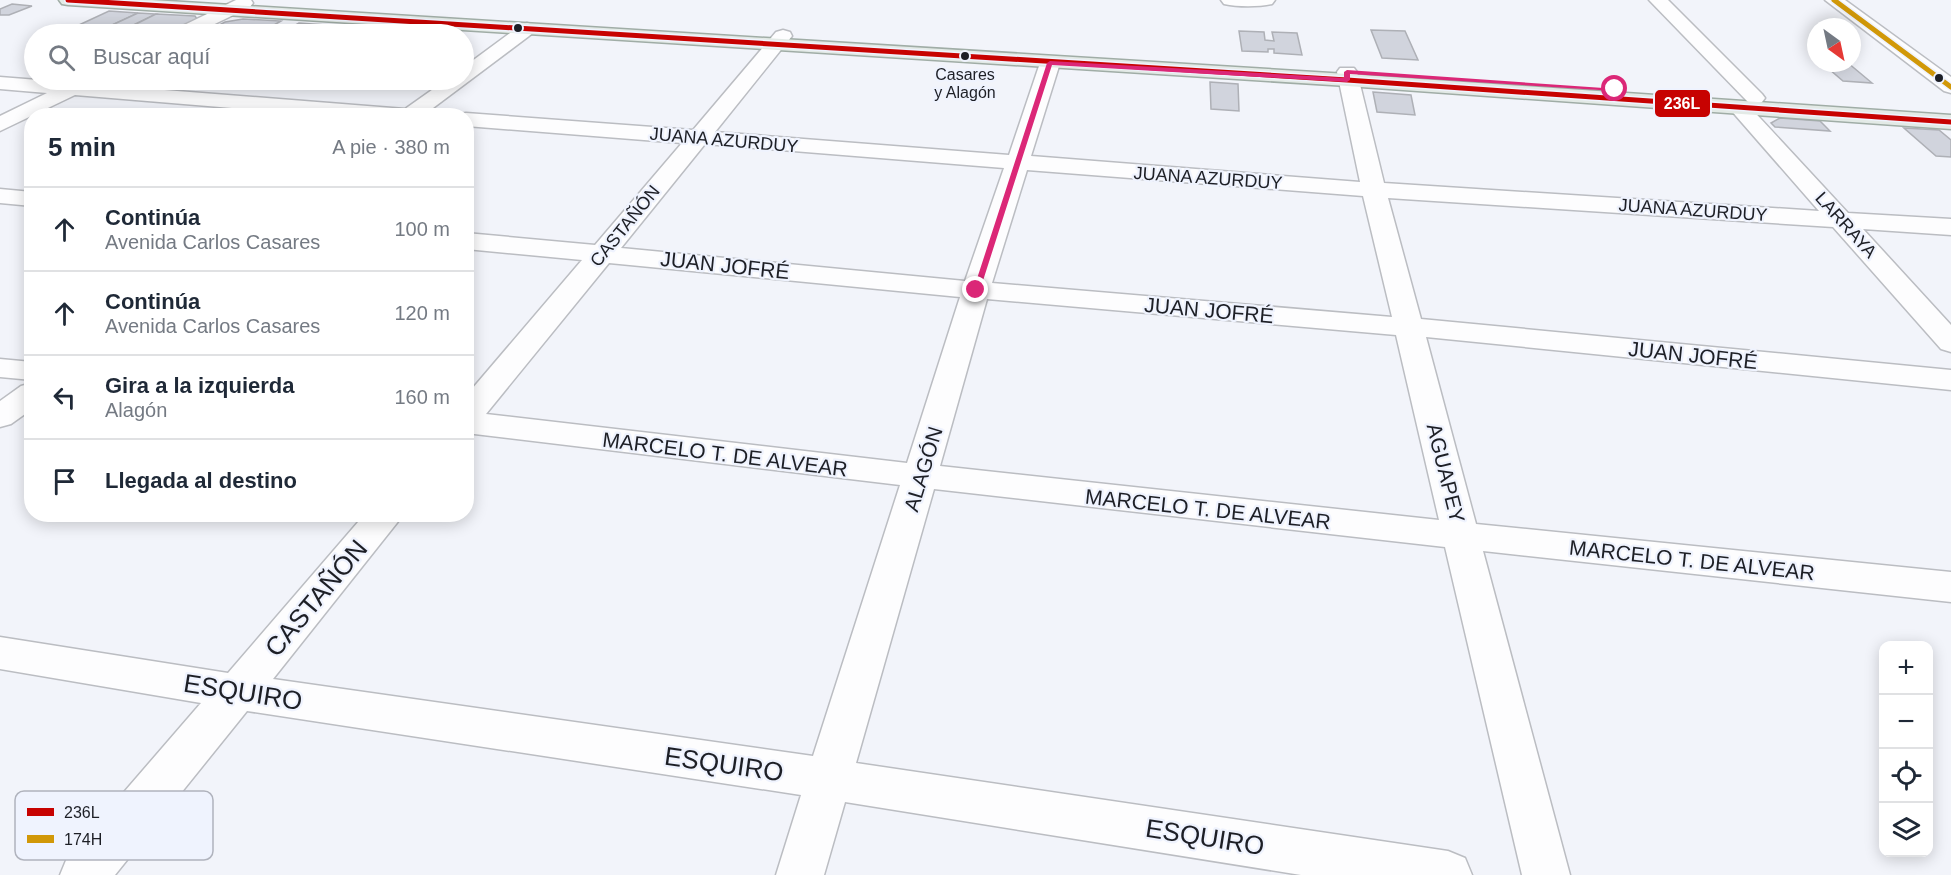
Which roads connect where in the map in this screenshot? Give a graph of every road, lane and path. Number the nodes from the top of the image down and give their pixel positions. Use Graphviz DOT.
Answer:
graph roads {
  1 [pos="68,0"];
  2 [pos="197,0"];
  3 [pos="1230,0"];
  4 [pos="1266,0"];
  5 [pos="1658,0"];
  6 [pos="1834,0"];
  7 [pos="236,7"];
  8 [pos="201,24"];
  9 [pos="451,24"];
  10 [pos="474,26"];
  11 [pos="527,30"];
  12 [pos="780,40"];
  13 [pos="1050,63"];
  14 [pos="474,69"];
  15 [pos="1347,76"];
  16 [pos="0,83"];
  17 [pos="24,83"];
  18 [pos="1951,87"];
  19 [pos="68,90"];
  20 [pos="144,90"];
  21 [pos="444,90"];
  22 [pos="1747,103"];
  23 [pos="32,108"];
  24 [pos="335,108"];
  25 [pos="419,108"];
  26 [pos="1951,109"];
  27 [pos="24,112"];
  28 [pos="474,120"];
  29 [pos="1951,122"];
  30 [pos="0,124"];
  31 [pos="697,138"];
  32 [pos="1016,163"];
  33 [pos="1374,190"];
  34 [pos="0,196"];
  35 [pos="24,198"];
  36 [pos="1841,219"];
  37 [pos="1951,227"];
  38 [pos="474,242"];
  39 [pos="603,253"];
  40 [pos="976,290"];
  41 [pos="1409,327"];
  42 [pos="1951,343"];
  43 [pos="0,368"];
  44 [pos="24,370"];
  45 [pos="1951,380"];
  46 [pos="24,399"];
  47 [pos="474,407"];
  48 [pos="0,417"];
  49 [pos="474,423"];
  50 [pos="921,478"];
  51 [pos="379,522"];
  52 [pos="1462,537"];
  53 [pos="1951,587"];
  54 [pos="0,653"];
  55 [pos="238,692"];
  56 [pos="829,779"];
  57 [pos="155,791"];
  58 [pos="97,860"];
  59 [pos="84,875"];
  60 [pos="800,875"];
  61 [pos="1448,875"];
  62 [pos="1546,875"];
  1 -- 7 [label="main road"];
  2 -- 7 [label="main road"];
  3 -- 4 [label="street"];
  5 -- 22 [label="street, LARRAYA"];
  6 -- 18 [label="street"];
  7 -- 8 [label="street"];
  7 -- 9 [label="main road"];
  7 -- 12 [label="main road"];
  10 -- 11 [label="main road"];
  11 -- 12 [label="main road"];
  11 -- 14 [label="street"];
  12 -- 13 [label="main road"];
  12 -- 15 [label="main road"];
  12 -- 31 [label="street, CASTAÑÓN"];
  13 -- 15 [label="main road"];
  13 -- 32 [label="street, ALAGÓN"];
  15 -- 22 [label="main road"];
  15 -- 33 [label="street, AGUAPEY"];
  16 -- 17 [label="street"];
  19 -- 23 [label="street"];
  20 -- 24 [label="street"];
  21 -- 25 [label="street"];
  22 -- 26 [label="main road"];
  22 -- 29 [label="main road"];
  22 -- 36 [label="street, LARRAYA"];
  27 -- 30 [label="street"];
  28 -- 31 [label="street, JUANA AZURDUY"];
  31 -- 32 [label="street, JUANA AZURDUY"];
  31 -- 39 [label="street, CASTAÑÓN"];
  32 -- 33 [label="street, JUANA AZURDUY"];
  32 -- 40 [label="street, ALAGÓN"];
  33 -- 36 [label="street, JUANA AZURDUY"];
  33 -- 41 [label="street, AGUAPEY"];
  34 -- 35 [label="street"];
  36 -- 37 [label="street, JUANA AZURDUY"];
  36 -- 42 [label="street, LARRAYA"];
  38 -- 39 [label="street, JUAN JOFRÉ"];
  39 -- 40 [label="street, JUAN JOFRÉ"];
  39 -- 47 [label="street, CASTAÑÓN"];
  40 -- 41 [label="street, JUAN JOFRÉ"];
  40 -- 50 [label="street, ALAGÓN"];
  41 -- 45 [label="street, JUAN JOFRÉ"];
  41 -- 52 [label="street, AGUAPEY"];
  43 -- 44 [label="street"];
  46 -- 48 [label="street"];
  49 -- 50 [label="street, MARCELO T. DE ALVEAR"];
  50 -- 52 [label="street, MARCELO T. DE ALVEAR"];
  50 -- 56 [label="street, ALAGÓN"];
  51 -- 55 [label="street, CASTAÑÓN"];
  52 -- 53 [label="street, MARCELO T. DE ALVEAR"];
  52 -- 62 [label="street, AGUAPEY"];
  54 -- 55 [label="street, ESQUIRO"];
  55 -- 56 [label="street, ESQUIRO"];
  55 -- 57 [label="street, CASTAÑÓN"];
  56 -- 60 [label="street, ALAGÓN"];
  56 -- 61 [label="street, ESQUIRO"];
  58 -- 59 [label="street, CASTAÑÓN"];
}
